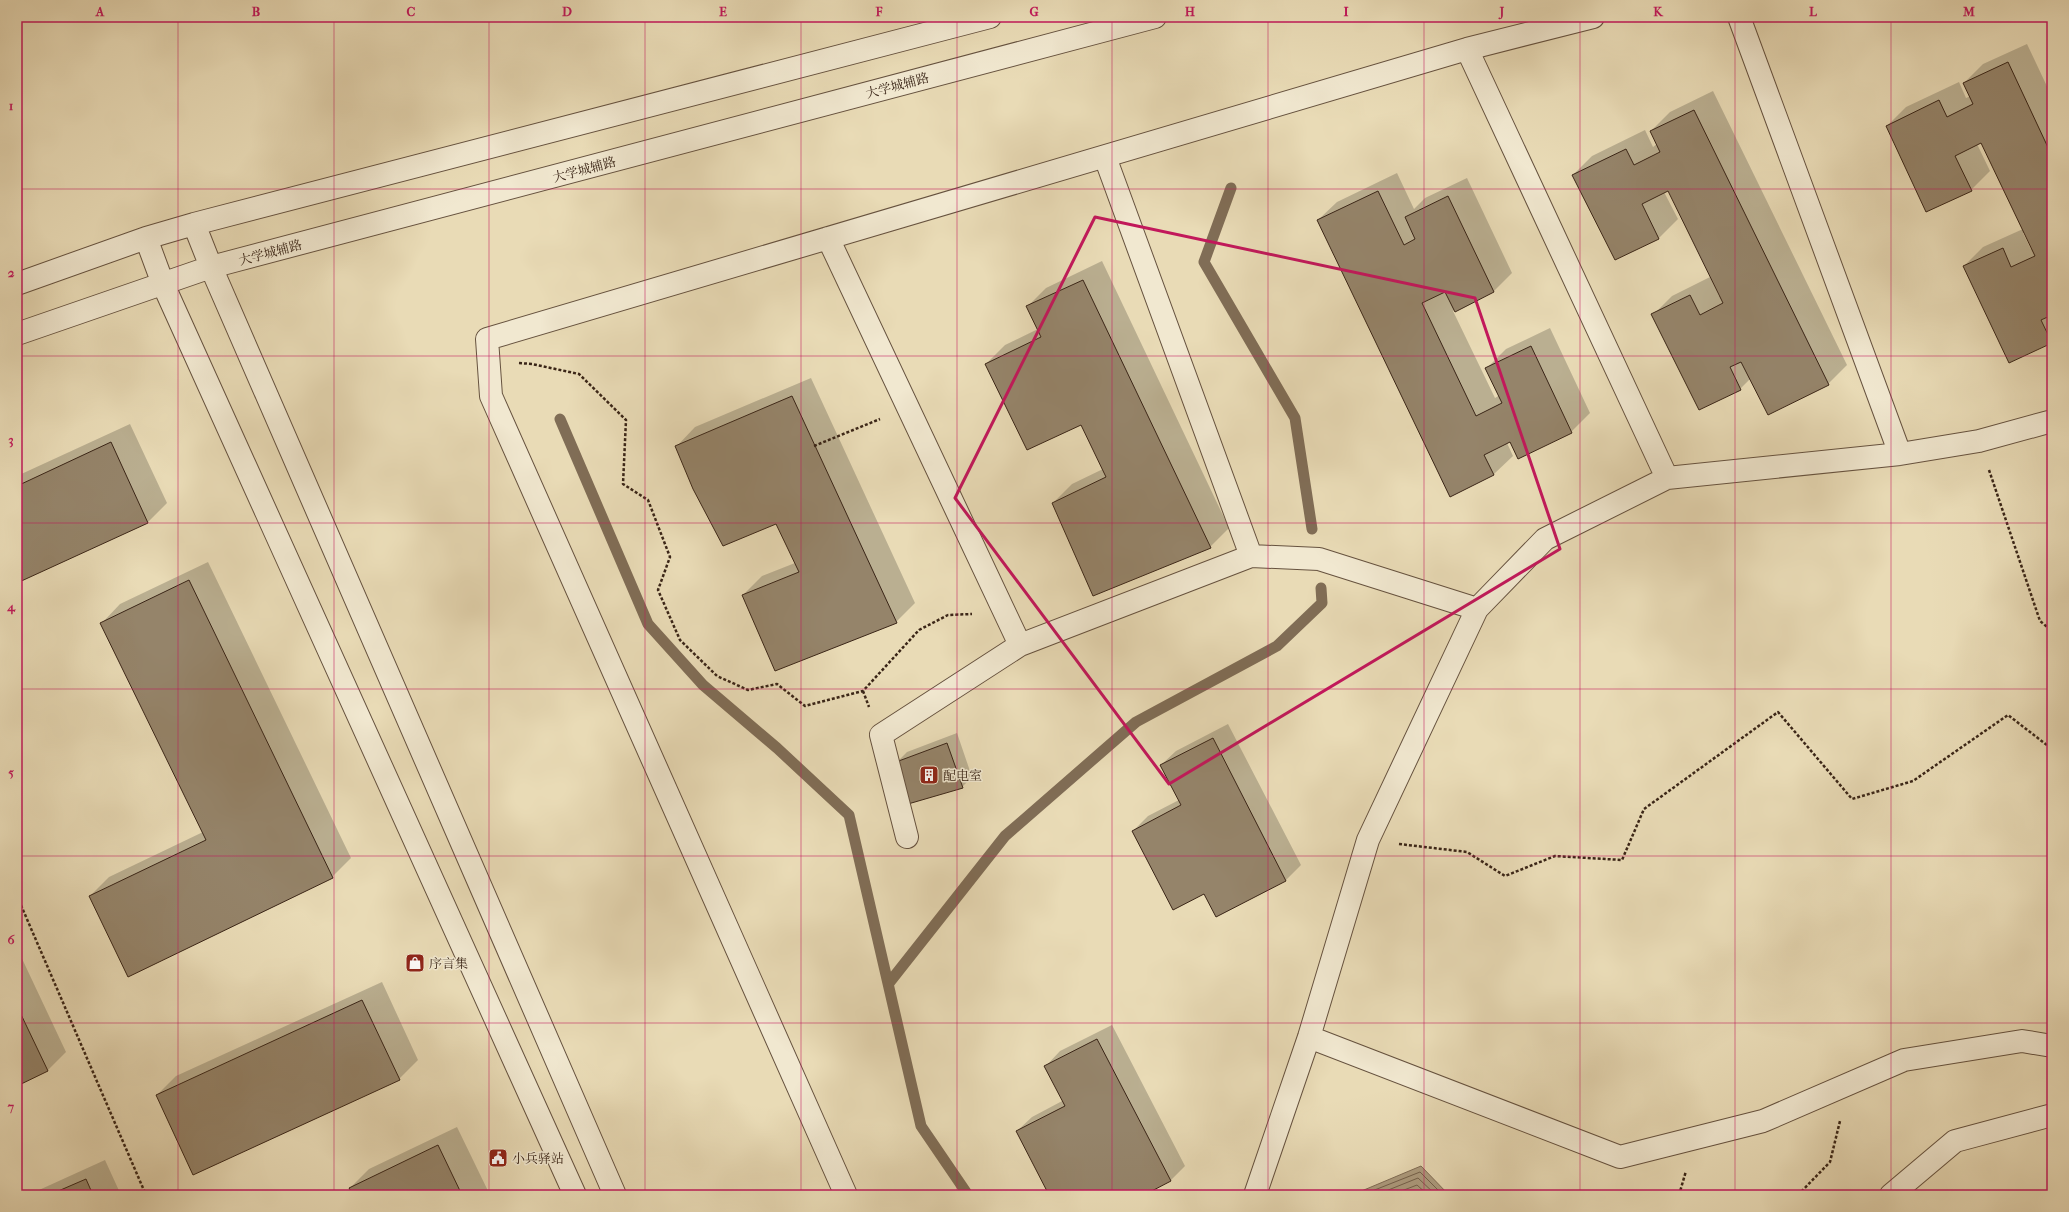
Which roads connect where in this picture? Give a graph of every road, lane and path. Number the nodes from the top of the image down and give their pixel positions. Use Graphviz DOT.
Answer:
graph roads {
  1 [pos="990,17"];
  2 [pos="1154,17"];
  3 [pos="1593,17"];
  4 [pos="1739,17"];
  5 [pos="1467,49"];
  6 [pos="1105,157"];
  7 [pos="194,224"];
  8 [pos="146,238"];
  9 [pos="828,238"];
  10 [pos="211,267"];
  11 [pos="17,284"];
  12 [pos="163,284"];
  13 [pos="17,334"];
  14 [pos="489,362"];
  15 [pos="908,407"];
  16 [pos="2052,421"];
  17 [pos="1979,441"];
  18 [pos="814,446"];
  19 [pos="1900,454"];
  20 [pos="1667,478"];
  21 [pos="1251,556"];
  22 [pos="1477,609"];
  23 [pos="1005,612"];
  24 [pos="2052,631"];
  25 [pos="1020,645"];
  26 [pos="2052,749"];
  27 [pos="907,837"];
  28 [pos="1368,840"];
  29 [pos="17,896"];
  30 [pos="1309,1037"];
  31 [pos="2052,1046"];
  32 [pos="2052,1115"];
  33 [pos="1840,1119"];
  34 [pos="146,1195"];
  35 [pos="575,1195"];
  36 [pos="615,1195"];
  37 [pos="846,1195"];
  38 [pos="1255,1195"];
  39 [pos="1798,1195"];
  40 [pos="1892,1195"];
  1 -- 7 [label="street"];
  2 -- 10 [label="street, 大学城辅路"];
  3 -- 5 [label="street"];
  4 -- 19 [label="street"];
  5 -- 6 [label="street"];
  5 -- 20 [label="street"];
  6 -- 9 [label="street"];
  6 -- 21 [label="street"];
  7 -- 8 [label="street"];
  7 -- 10 [label="street"];
  8 -- 11 [label="street"];
  8 -- 12 [label="street"];
  9 -- 14 [label="street"];
  9 -- 15 [label="street"];
  10 -- 12 [label="street, 大学城辅路"];
  10 -- 36 [label="street"];
  12 -- 13 [label="street, 大学城辅路"];
  12 -- 35 [label="street"];
  14 -- 23 [label="path"];
  14 -- 37 [label="street"];
  15 -- 18 [label="path"];
  15 -- 23 [label="street"];
  16 -- 17 [label="street"];
  17 -- 19 [label="street"];
  17 -- 24 [label="path"];
  19 -- 20 [label="street"];
  20 -- 22 [label="street"];
  21 -- 22 [label="street"];
  21 -- 25 [label="street"];
  22 -- 28 [label="street"];
  23 -- 25 [label="street"];
  25 -- 27 [label="street"];
  26 -- 28 [label="path"];
  28 -- 30 [label="street"];
  29 -- 34 [label="path"];
  30 -- 31 [label="street"];
  30 -- 38 [label="street"];
  32 -- 40 [label="street"];
  33 -- 39 [label="path"];
}
